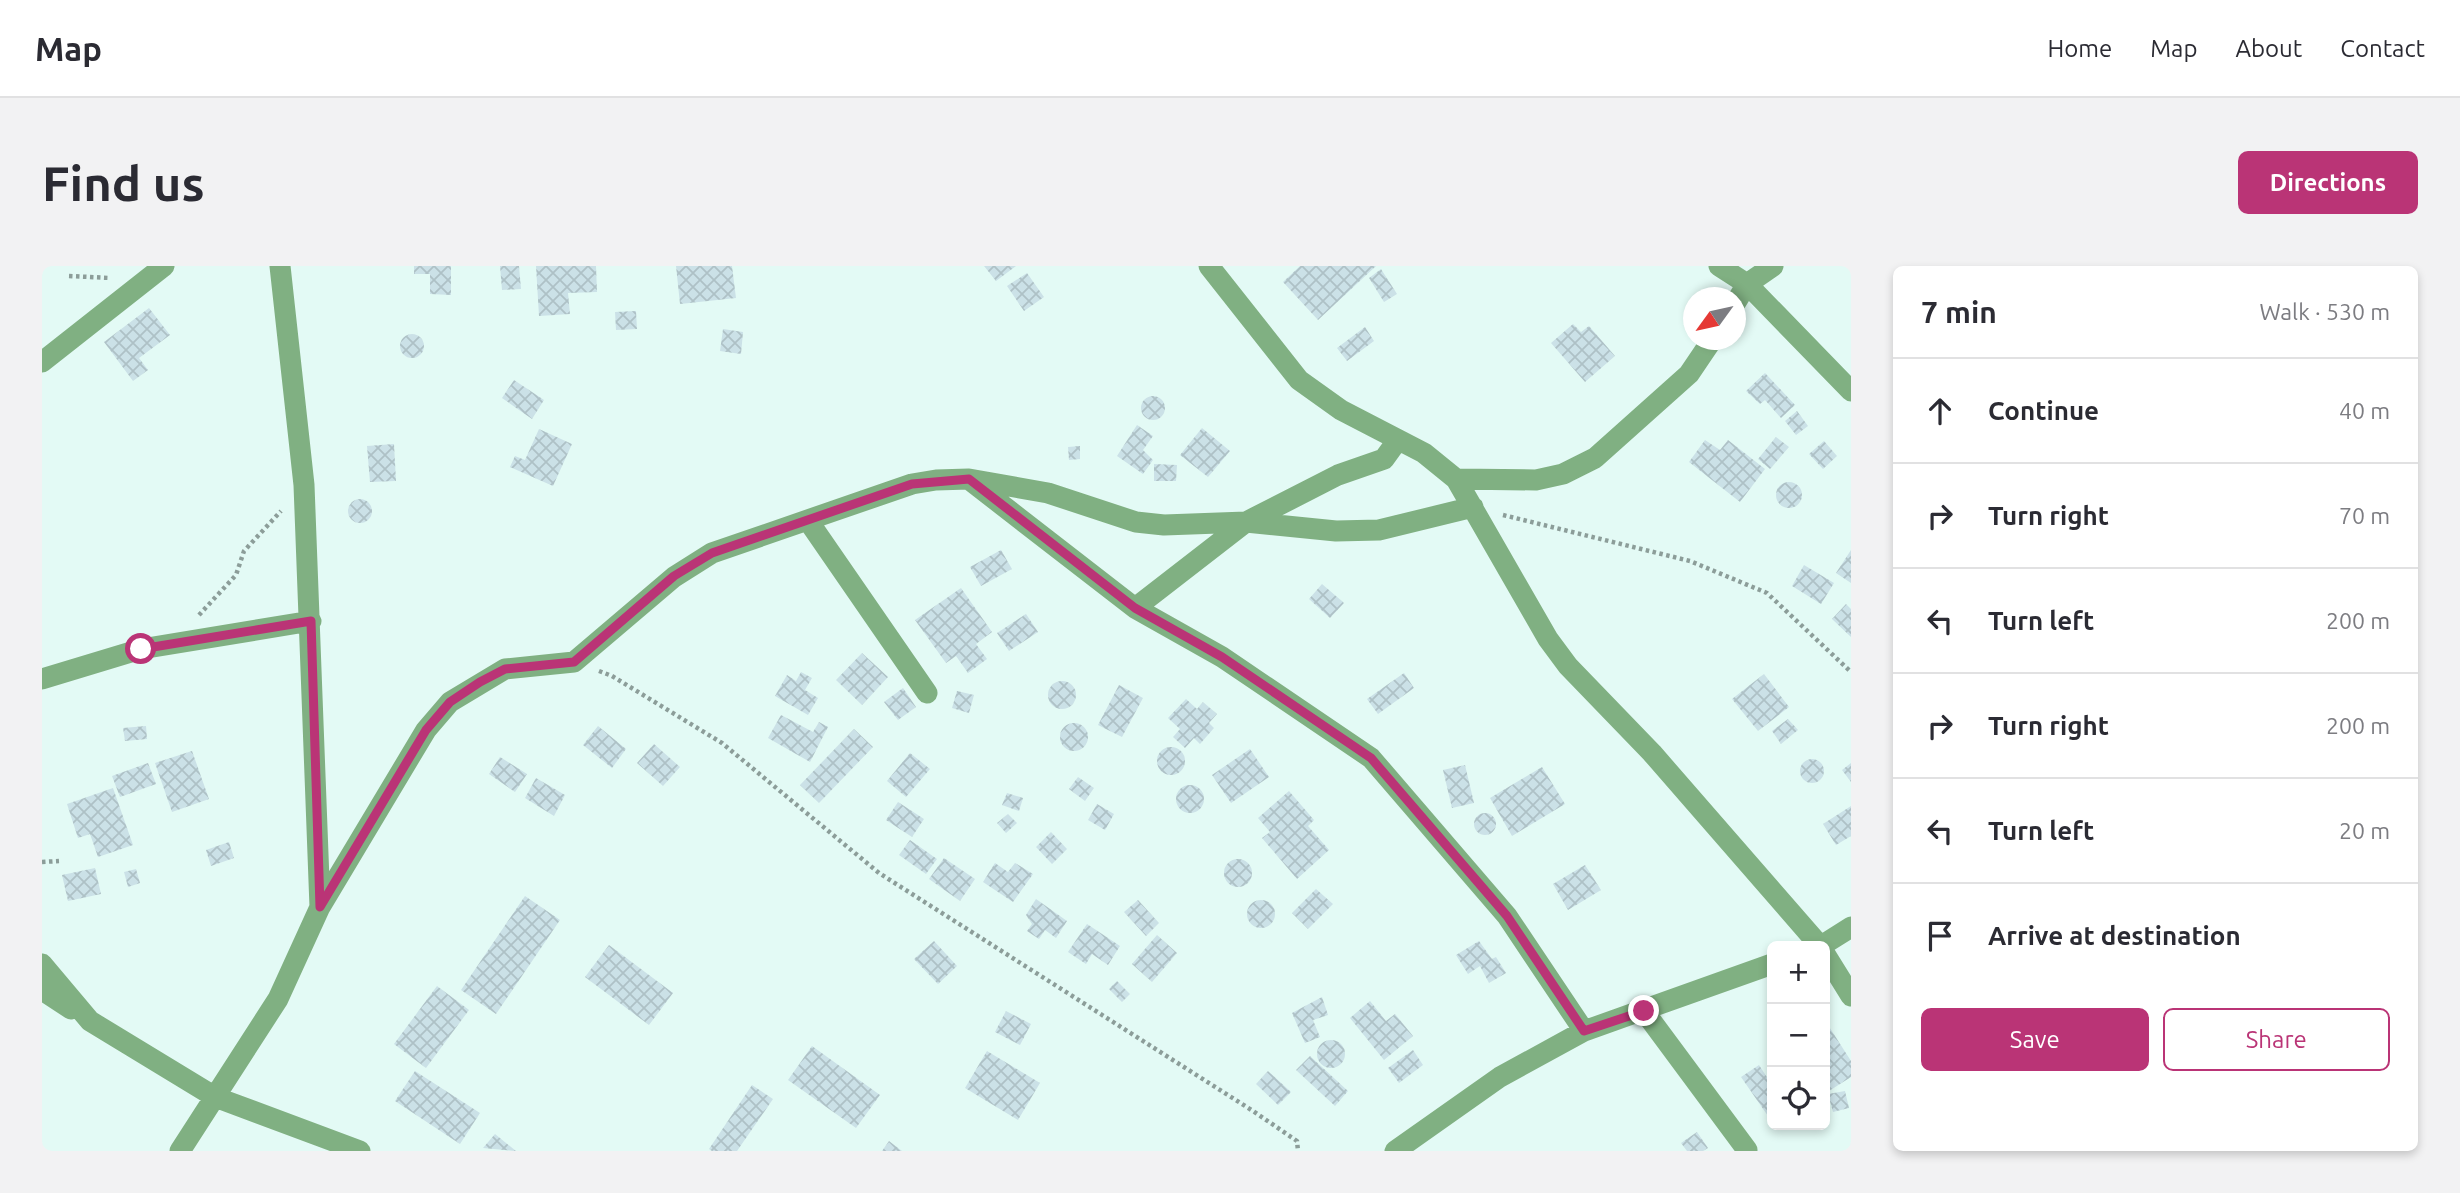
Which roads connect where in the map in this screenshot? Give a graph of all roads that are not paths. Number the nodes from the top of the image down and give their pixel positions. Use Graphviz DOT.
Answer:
graph roads {
  1 [pos="164,266"];
  2 [pos="281,266"];
  3 [pos="1209,266"];
  4 [pos="1719,266"];
  5 [pos="1773,266"];
  6 [pos="1736,287"];
  7 [pos="1746,289"];
  8 [pos="1746,297"];
  9 [pos="1705,350"];
  10 [pos="42,362"];
  11 [pos="1851,391"];
  12 [pos="1397,441"];
  13 [pos="969,479"];
  14 [pos="1457,479"];
  15 [pos="1473,507"];
  16 [pos="809,522"];
  17 [pos="1245,522"];
  18 [pos="1135,608"];
  19 [pos="311,621"];
  20 [pos="42,678"];
  21 [pos="927,693"];
  22 [pos="320,907"];
  23 [pos="1851,927"];
  24 [pos="1816,941"];
  25 [pos="1828,941"];
  26 [pos="1830,962"];
  27 [pos="42,964"];
  28 [pos="1767,966"];
  29 [pos="42,990"];
  30 [pos="1851,996"];
  31 [pos="1644,1011"];
  32 [pos="90,1021"];
  33 [pos="1584,1031"];
  34 [pos="215,1097"];
  35 [pos="1747,1150"];
  36 [pos="180,1151"];
  37 [pos="360,1151"];
  38 [pos="1395,1151"];
  1 -- 10 [label="street"];
  2 -- 19 [label="street"];
  3 -- 12 [label="street"];
  4 -- 6 [label="street"];
  5 -- 7 [label="street"];
  8 -- 11 [label="street"];
  9 -- 14 [label="street"];
  12 -- 14 [label="street"];
  12 -- 17 [label="street"];
  13 -- 16 [label="street"];
  13 -- 17 [label="street"];
  13 -- 18 [label="street"];
  14 -- 15 [label="street"];
  15 -- 17 [label="street"];
  15 -- 24 [label="street"];
  16 -- 21 [label="street"];
  16 -- 22 [label="street"];
  17 -- 18 [label="street"];
  18 -- 33 [label="street"];
  19 -- 20 [label="street"];
  19 -- 22 [label="street"];
  22 -- 34 [label="street"];
  23 -- 25 [label="street"];
  26 -- 30 [label="street"];
  27 -- 32 [label="street"];
  28 -- 31 [label="street"];
  29 -- 32 [label="street"];
  31 -- 33 [label="street"];
  31 -- 35 [label="street"];
  32 -- 34 [label="street"];
  33 -- 38 [label="street"];
  34 -- 36 [label="street"];
  34 -- 37 [label="street"];
}
